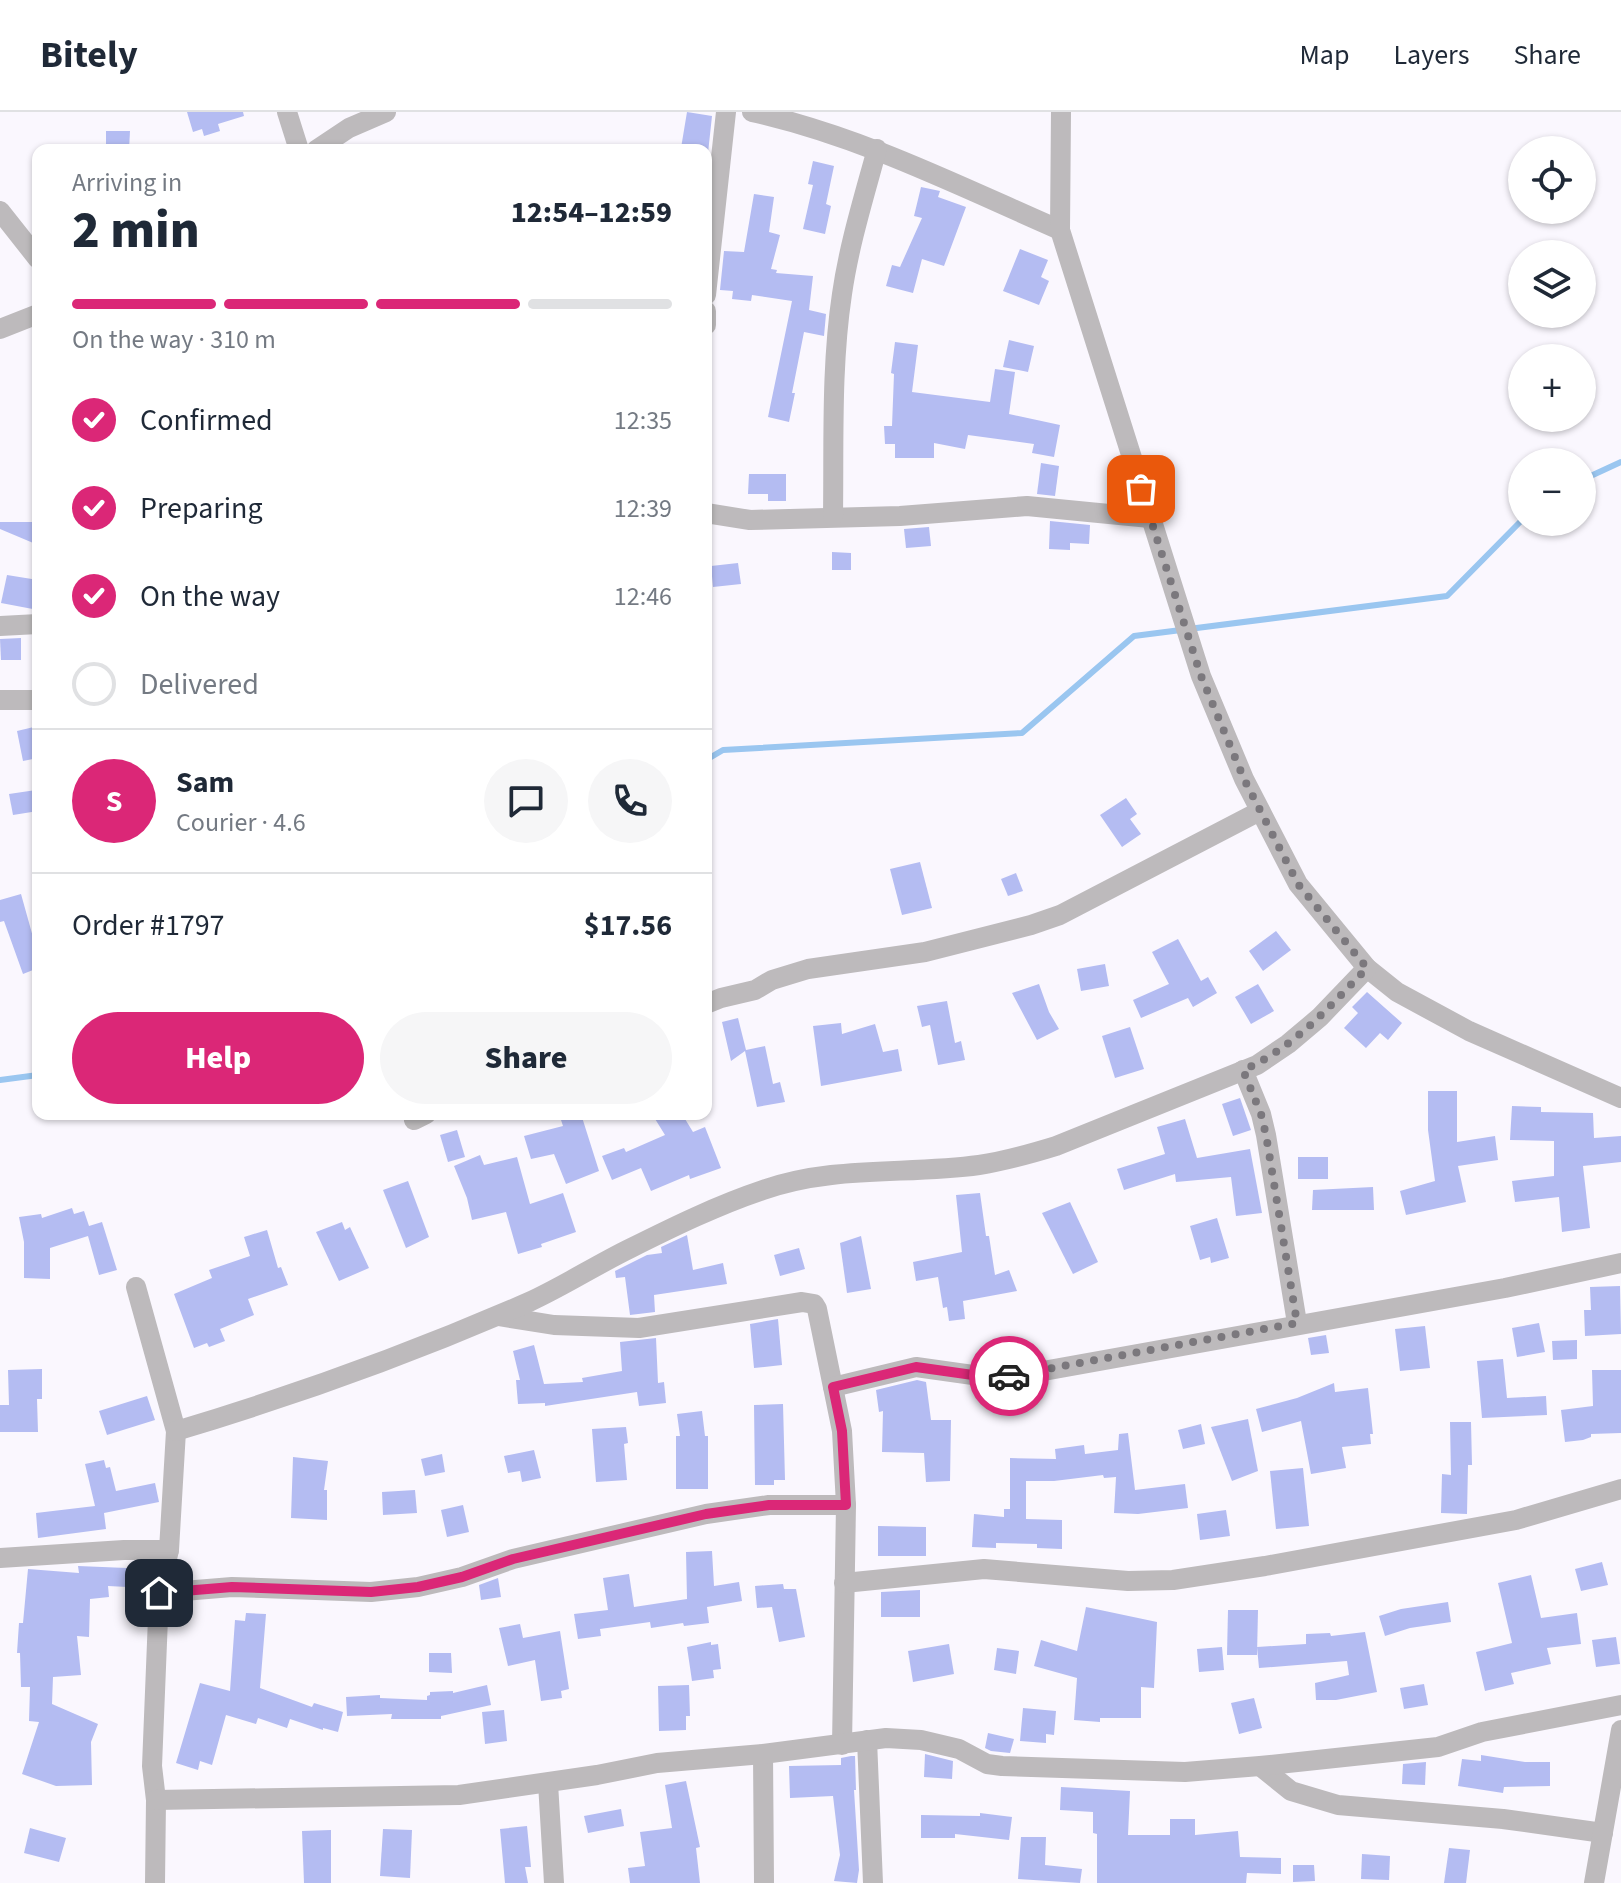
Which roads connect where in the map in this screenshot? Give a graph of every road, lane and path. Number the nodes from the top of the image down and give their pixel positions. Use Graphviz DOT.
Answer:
graph roads {
  1 [pos="287,112"];
  2 [pos="386,112"];
  3 [pos="726,112"];
  4 [pos="752,112"];
  5 [pos="1061,112"];
  6 [pos="297,144"];
  7 [pos="325,144"];
  8 [pos="877,149"];
  9 [pos="0,211"];
  10 [pos="1060,230"];
  11 [pos="712,240"];
  12 [pos="32,251"];
  13 [pos="32,316"];
  14 [pos="0,329"];
  15 [pos="712,514"];
  16 [pos="833,516"];
  17 [pos="1150,518"];
  18 [pos="32,624"];
  19 [pos="0,626"];
  20 [pos="0,700"];
  21 [pos="32,700"];
  22 [pos="1260,811"];
  23 [pos="1367,968"];
  24 [pos="712,1002"];
  25 [pos="1243,1070"];
  26 [pos="1621,1098"];
  27 [pos="1621,1263"];
  28 [pos="136,1287"];
  29 [pos="496,1315"];
  30 [pos="1297,1323"];
  31 [pos="833,1387"];
  32 [pos="176,1431"];
  33 [pos="1621,1489"];
  34 [pos="846,1505"];
  35 [pos="169,1550"];
  36 [pos="0,1558"];
  37 [pos="844,1583"];
  38 [pos="159,1593"];
  39 [pos="1621,1705"];
  40 [pos="1621,1730"];
  41 [pos="867,1740"];
  42 [pos="842,1745"];
  43 [pos="763,1754"];
  44 [pos="1260,1766"];
  45 [pos="548,1783"];
  46 [pos="156,1800"];
  47 [pos="1603,1833"];
  48 [pos="155,1883"];
  49 [pos="554,1883"];
  50 [pos="764,1883"];
  51 [pos="873,1883"];
  52 [pos="1594,1883"];
  1 -- 6 [label="street"];
  2 -- 7 [label="street"];
  3 -- 11 [label="street"];
  4 -- 8 [label="street"];
  5 -- 10 [label="street"];
  8 -- 10 [label="street"];
  8 -- 16 [label="street"];
  9 -- 12 [label="street"];
  10 -- 17 [label="street"];
  13 -- 14 [label="street"];
  15 -- 16 [label="street"];
  16 -- 17 [label="street"];
  17 -- 22 [label="street"];
  18 -- 19 [label="street"];
  20 -- 21 [label="street"];
  22 -- 23 [label="street"];
  22 -- 24 [label="street"];
  23 -- 25 [label="street"];
  23 -- 26 [label="street"];
  25 -- 29 [label="street"];
  25 -- 30 [label="street"];
  27 -- 30 [label="street"];
  28 -- 32 [label="street"];
  29 -- 31 [label="street"];
  29 -- 32 [label="street"];
  30 -- 31 [label="street"];
  31 -- 34 [label="street"];
  32 -- 35 [label="street"];
  33 -- 37 [label="street"];
  34 -- 37 [label="street"];
  34 -- 38 [label="street"];
  35 -- 36 [label="street"];
  35 -- 38 [label="street"];
  37 -- 42 [label="street"];
  38 -- 46 [label="street"];
  39 -- 44 [label="street"];
  40 -- 47 [label="street"];
  41 -- 42 [label="street"];
  41 -- 44 [label="street"];
  41 -- 51 [label="street"];
  42 -- 43 [label="street"];
  43 -- 45 [label="street"];
  43 -- 50 [label="street"];
  44 -- 47 [label="street"];
  45 -- 46 [label="street"];
  45 -- 49 [label="street"];
  46 -- 48 [label="street"];
  47 -- 52 [label="street"];
}
